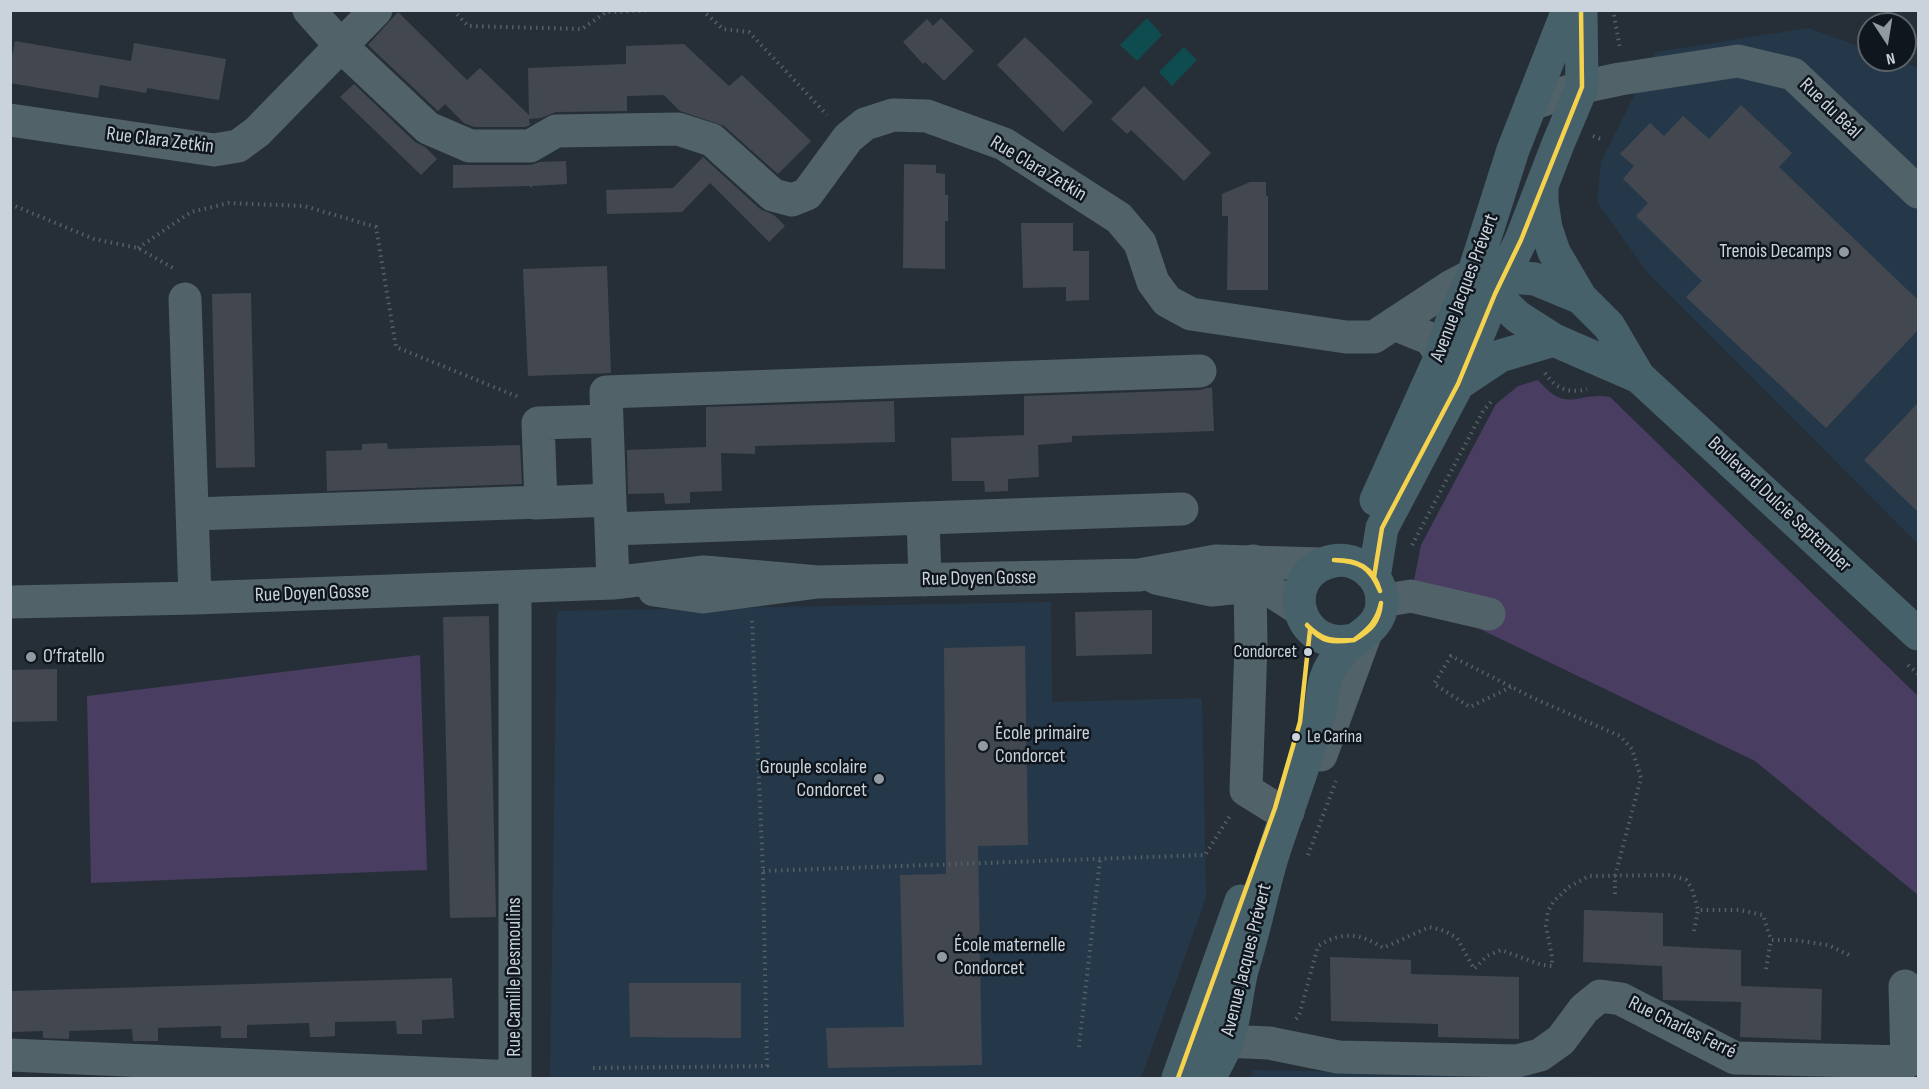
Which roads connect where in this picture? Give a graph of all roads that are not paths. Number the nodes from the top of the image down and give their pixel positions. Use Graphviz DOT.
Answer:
graph roads {
  1 [pos="309,10"];
  2 [pos="376,10"];
  3 [pos="1571,14"];
  4 [pos="341,46"];
  5 [pos="1582,87"];
  6 [pos="1531,104"];
  7 [pos="10,120"];
  8 [pos="1542,184"];
  9 [pos="1918,192"];
  10 [pos="1491,282"];
  11 [pos="1581,298"];
  12 [pos="185,299"];
  13 [pos="1394,324"];
  14 [pos="1554,340"];
  15 [pos="1441,356"];
  16 [pos="1200,371"];
  17 [pos="1639,377"];
  18 [pos="1458,384"];
  19 [pos="608,421"];
  20 [pos="535,502"];
  21 [pos="1182,508"];
  22 [pos="193,514"];
  23 [pos="611,514"];
  24 [pos="923,518"];
  25 [pos="1251,574"];
  26 [pos="1356,576"];
  27 [pos="925,580"];
  28 [pos="613,583"];
  29 [pos="515,587"];
  30 [pos="195,598"];
  31 [pos="10,602"];
  32 [pos="1489,614"];
  33 [pos="1305,619"];
  34 [pos="1918,633"];
  35 [pos="1359,637"];
  36 [pos="1282,810"];
  37 [pos="1254,927"];
  38 [pos="1905,986"];
  39 [pos="1192,1039"];
  40 [pos="1227,1042"];
  41 [pos="10,1054"];
  42 [pos="1178,1078"];
  43 [pos="1209,1078"];
  1 -- 4 [label="street, Rue Clara Zetkin"];
  2 -- 4 [label="street, Rue Clara Zetkin"];
  3 -- 5 [label="street"];
  3 -- 6 [label="main road, Avenue Jacques Prévert"];
  4 -- 7 [label="street, Rue Clara Zetkin"];
  4 -- 13 [label="street, Rue Clara Zetkin"];
  5 -- 6 [label="street, Rue du Béal"];
  5 -- 8 [label="main road, Avenue Jacques Prévert"];
  5 -- 9 [label="street, Rue du Béal"];
  6 -- 10 [label="main road, Avenue Jacques Prévert"];
  8 -- 10 [label="main road, Avenue Jacques Prévert"];
  8 -- 11 [label="main road, Boulevard Dulcie September"];
  10 -- 11 [label="main road, Boulevard Dulcie September"];
  10 -- 13 [label="street, Rue Clara Zetkin"];
  10 -- 14 [label="main road, Boulevard Dulcie September"];
  10 -- 15 [label="main road, Avenue Jacques Prévert"];
  10 -- 18 [label="main road, Avenue Jacques Prévert"];
  11 -- 17 [label="main road, Boulevard Dulcie September"];
  12 -- 22 [label="street"];
  13 -- 15 [label="street"];
  14 -- 17 [label="main road, Boulevard Dulcie September"];
  14 -- 18 [label="main road"];
  15 -- 26 [label="main road, Avenue Jacques Prévert"];
  16 -- 19 [label="street"];
  17 -- 34 [label="main road, Boulevard Dulcie September"];
  18 -- 26 [label="main road, Avenue Jacques Prévert"];
  19 -- 20 [label="street"];
  19 -- 23 [label="street"];
  20 -- 22 [label="street"];
  20 -- 23 [label="street"];
  21 -- 24 [label="street"];
  22 -- 30 [label="street"];
  23 -- 24 [label="street"];
  23 -- 28 [label="street"];
  24 -- 27 [label="street"];
  25 -- 26 [label="street, Rue Doyen Gosse"];
  25 -- 27 [label="street, Rue Doyen Gosse"];
  25 -- 33 [label="street, Rue Doyen Gosse"];
  25 -- 36 [label="street"];
  26 -- 32 [label="street, Rue Doyen Gosse"];
  26 -- 33 [label="main road, Avenue Jacques Prévert"];
  26 -- 35 [label="main road, Avenue Jacques Prévert"];
  27 -- 28 [label="street, Rue Doyen Gosse"];
  28 -- 29 [label="street, Rue Doyen Gosse"];
  29 -- 30 [label="street, Rue Doyen Gosse"];
  29 -- 41 [label="street, Rue Camille Desmoulins"];
  30 -- 31 [label="street, Rue Doyen Gosse"];
  33 -- 35 [label="main road"];
  33 -- 36 [label="main road, Avenue Jacques Prévert"];
  35 -- 36 [label="main road, Avenue Jacques Prévert"];
  35 -- 37 [label="street"];
  36 -- 37 [label="main road, Avenue Jacques Prévert"];
  36 -- 39 [label="main road, Avenue Jacques Prévert"];
  37 -- 40 [label="main road, Avenue Jacques Prévert"];
  38 -- 40 [label="street, Rue Charles Ferré"];
  39 -- 40 [label="street, Rue Charles Ferré"];
  39 -- 42 [label="main road, Avenue Jacques Prévert"];
  40 -- 43 [label="main road, Avenue Jacques Prévert"];
}
